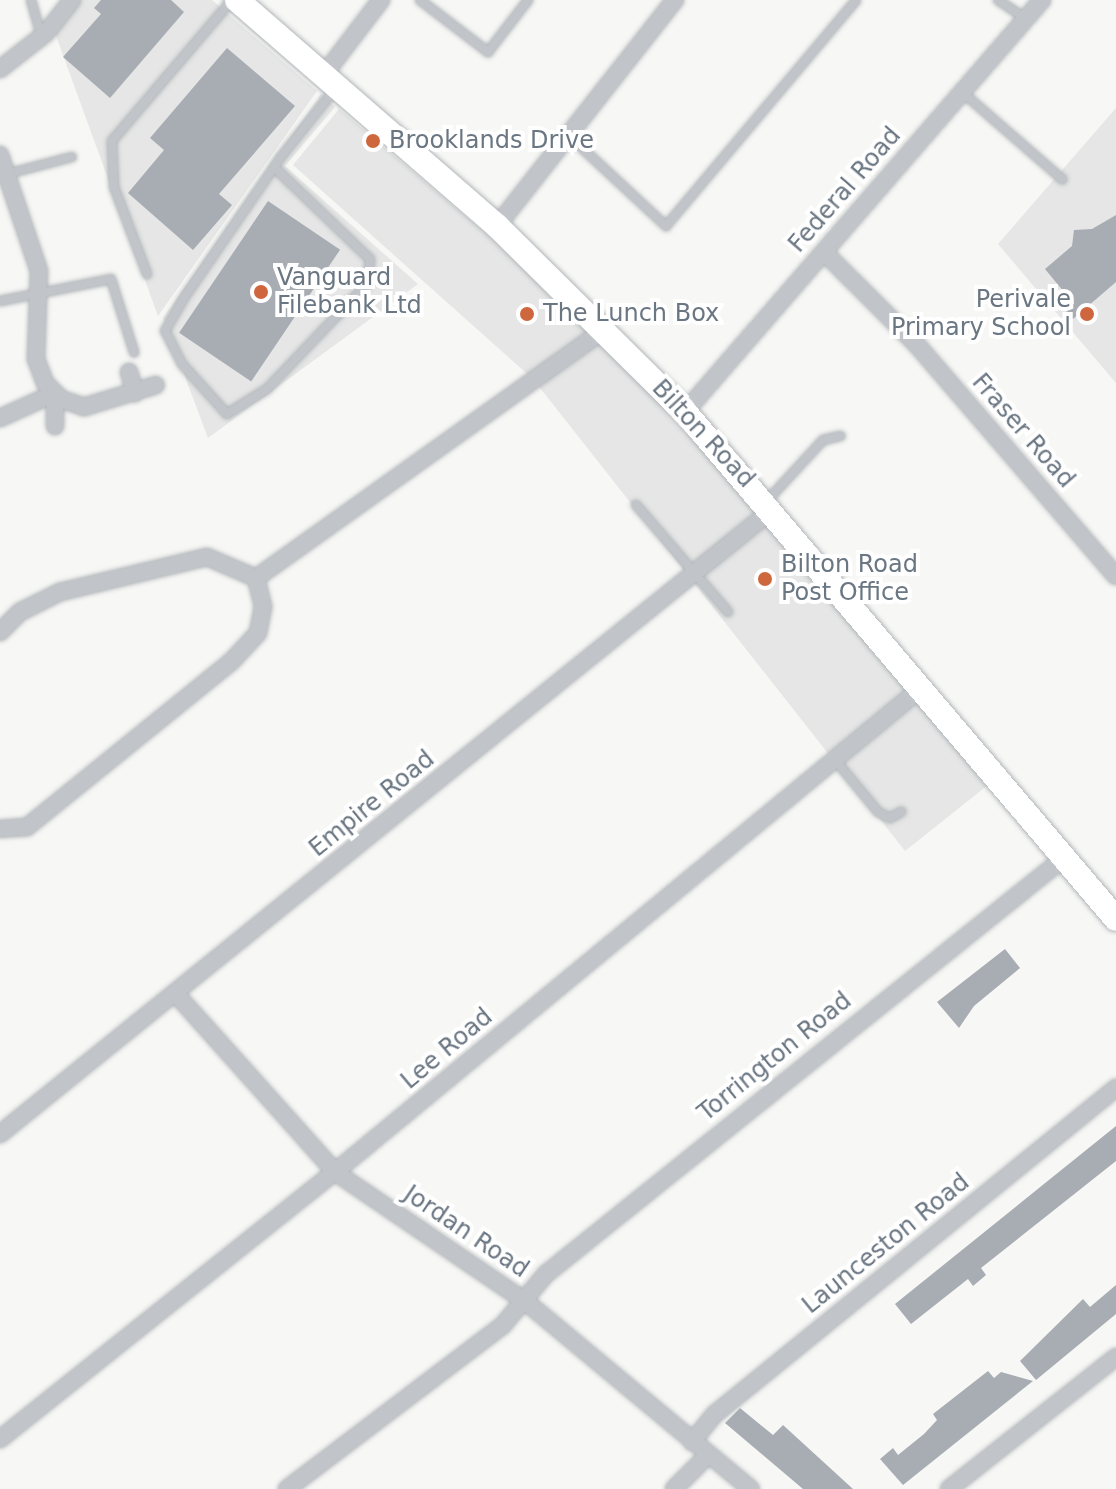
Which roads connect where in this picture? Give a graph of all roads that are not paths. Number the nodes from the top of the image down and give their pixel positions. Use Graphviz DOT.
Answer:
graph roads {
  1 [pos="31,0"];
  2 [pos="72,0"];
  3 [pos="234,0"];
  4 [pos="381,0"];
  5 [pos="420,0"];
  6 [pos="528,0"];
  7 [pos="675,0"];
  8 [pos="856,0"];
  9 [pos="998,0"];
  10 [pos="1042,0"];
  11 [pos="1026,19"];
  12 [pos="41,36"];
  13 [pos="0,69"];
  14 [pos="330,82"];
  15 [pos="962,92"];
  16 [pos="568,135"];
  17 [pos="0,155"];
  18 [pos="72,157"];
  19 [pos="274,167"];
  20 [pos="7,174"];
  21 [pos="1062,179"];
  22 [pos="497,226"];
  23 [pos="824,252"];
  24 [pos="147,274"];
  25 [pos="37,295"];
  26 [pos="0,301"];
  27 [pos="604,330"];
  28 [pos="134,352"];
  29 [pos="129,372"];
  30 [pos="156,385"];
  31 [pos="55,393"];
  32 [pos="135,393"];
  33 [pos="685,412"];
  34 [pos="0,418"];
  35 [pos="55,426"];
  36 [pos="841,436"];
  37 [pos="636,505"];
  38 [pos="769,506"];
  39 [pos="693,574"];
  40 [pos="1116,576"];
  41 [pos="256,578"];
  42 [pos="728,612"];
  43 [pos="0,632"];
  44 [pos="920,689"];
  45 [pos="835,760"];
  46 [pos="901,812"];
  47 [pos="0,829"];
  48 [pos="1064,858"];
  49 [pos="1116,919"];
  50 [pos="176,994"];
  51 [pos="1116,1088"];
  52 [pos="0,1134"];
  53 [pos="335,1172"];
  54 [pos="525,1301"];
  55 [pos="1116,1357"];
  56 [pos="0,1439"];
  57 [pos="692,1442"];
  58 [pos="707,1456"];
  59 [pos="287,1489"];
  60 [pos="674,1489"];
  61 [pos="751,1489"];
  62 [pos="949,1489"];
  1 -- 12 [label="lane"];
  2 -- 12 [label="street"];
  3 -- 14 [label="street, Bilton Road"];
  3 -- 24 [label="lane"];
  4 -- 14 [label="street"];
  5 -- 6 [label="lane"];
  7 -- 16 [label="street"];
  8 -- 16 [label="lane"];
  9 -- 11 [label="lane"];
  10 -- 11 [label="street, Federal Road"];
  11 -- 15 [label="street, Federal Road"];
  12 -- 13 [label="street"];
  14 -- 19 [label="lane"];
  14 -- 22 [label="street, Bilton Road"];
  15 -- 21 [label="lane"];
  15 -- 23 [label="street, Federal Road"];
  16 -- 22 [label="street"];
  17 -- 20 [label="street"];
  18 -- 20 [label="lane"];
  19 -- 19 [label="lane"];
  20 -- 25 [label="street"];
  22 -- 27 [label="street, Bilton Road"];
  23 -- 33 [label="street, Federal Road"];
  23 -- 40 [label="street, Fraser Road"];
  25 -- 26 [label="lane"];
  25 -- 28 [label="lane"];
  25 -- 31 [label="street"];
  27 -- 33 [label="street, Bilton Road"];
  27 -- 41 [label="street"];
  29 -- 32 [label="street"];
  30 -- 32 [label="street"];
  31 -- 32 [label="street"];
  31 -- 34 [label="street"];
  31 -- 35 [label="street"];
  33 -- 38 [label="street, Bilton Road"];
  36 -- 38 [label="lane"];
  37 -- 39 [label="lane"];
  38 -- 39 [label="street, Empire Road"];
  38 -- 44 [label="street, Bilton Road"];
  39 -- 42 [label="lane"];
  39 -- 50 [label="street, Empire Road"];
  41 -- 43 [label="street"];
  41 -- 47 [label="street"];
  44 -- 45 [label="street, Lee Road"];
  44 -- 48 [label="street, Bilton Road"];
  45 -- 46 [label="lane"];
  45 -- 53 [label="street, Lee Road"];
  48 -- 49 [label="street, Bilton Road"];
  48 -- 54 [label="street, Torrington Road"];
  50 -- 52 [label="street, Empire Road"];
  50 -- 53 [label="street, Jordan Road"];
  51 -- 57 [label="street, Launceston Road"];
  53 -- 54 [label="street, Jordan Road"];
  53 -- 56 [label="street, Lee Road"];
  54 -- 57 [label="street, Jordan Road"];
  54 -- 59 [label="street, Torrington Road"];
  55 -- 62 [label="street"];
  57 -- 58 [label="street, Jordan Road"];
  58 -- 60 [label="street"];
  58 -- 61 [label="street, Jordan Road"];
}
